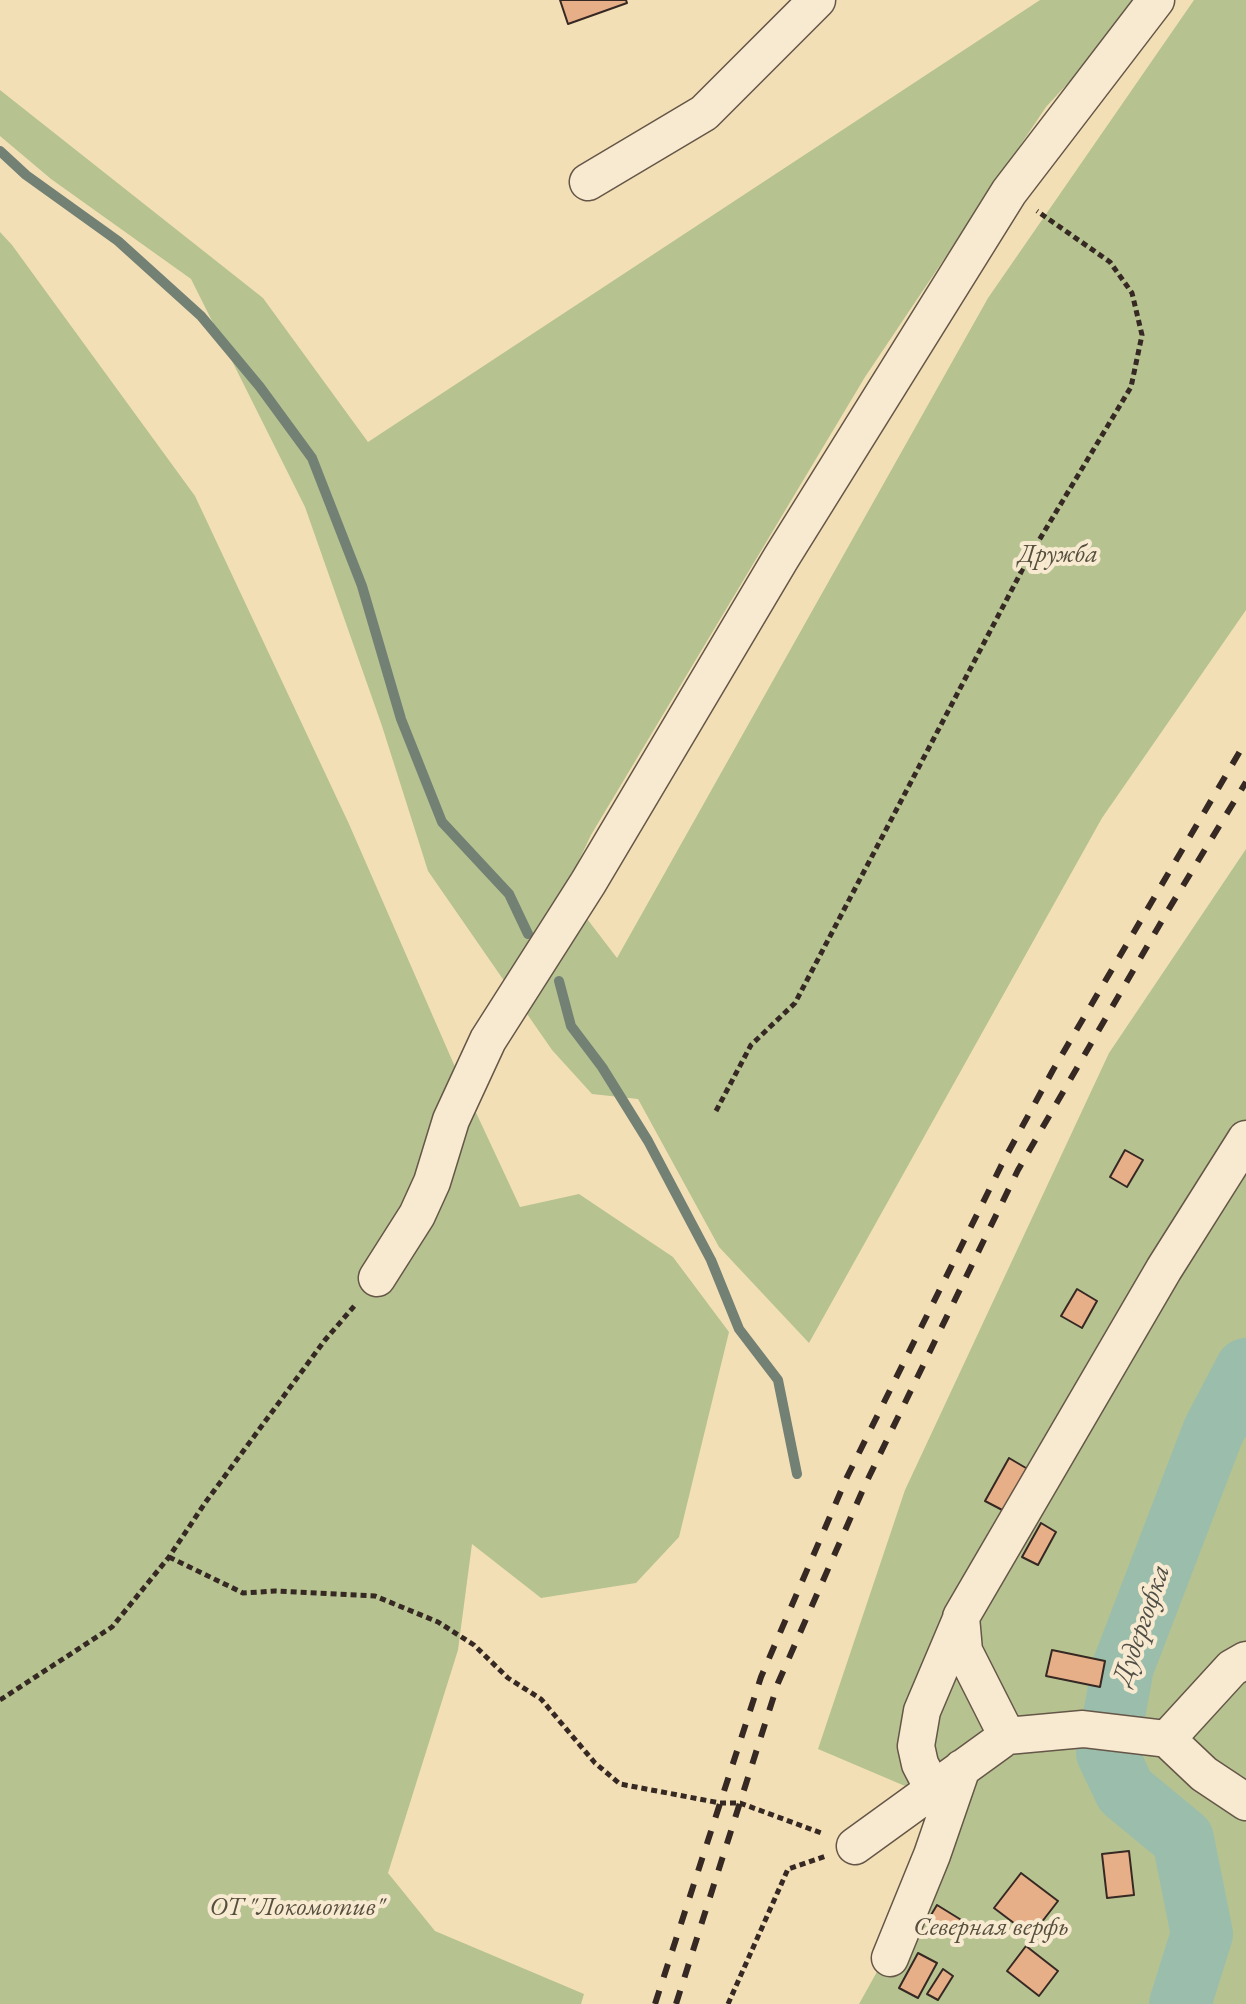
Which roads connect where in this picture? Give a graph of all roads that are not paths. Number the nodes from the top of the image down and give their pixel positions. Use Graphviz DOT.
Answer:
graph roads {
  1 [pos="817,0"];
  2 [pos="1156,0"];
  3 [pos="588,182"];
  4 [pos="1246,1139"];
  5 [pos="377,1278"];
  6 [pos="961,1617"];
  7 [pos="1246,1660"];
  8 [pos="1007,1736"];
  9 [pos="1154,1737"];
  10 [pos="962,1768"];
  11 [pos="933,1789"];
  12 [pos="1246,1802"];
  13 [pos="855,1846"];
  14 [pos="890,1958"];
  1 -- 3 [label="street"];
  2 -- 5 [label="street"];
  4 -- 6 [label="street"];
  6 -- 8 [label="street"];
  6 -- 11 [label="street"];
  7 -- 9 [label="street"];
  8 -- 9 [label="street"];
  8 -- 10 [label="street"];
  9 -- 12 [label="street"];
  10 -- 11 [label="street"];
  10 -- 14 [label="street"];
  11 -- 13 [label="street"];
}
